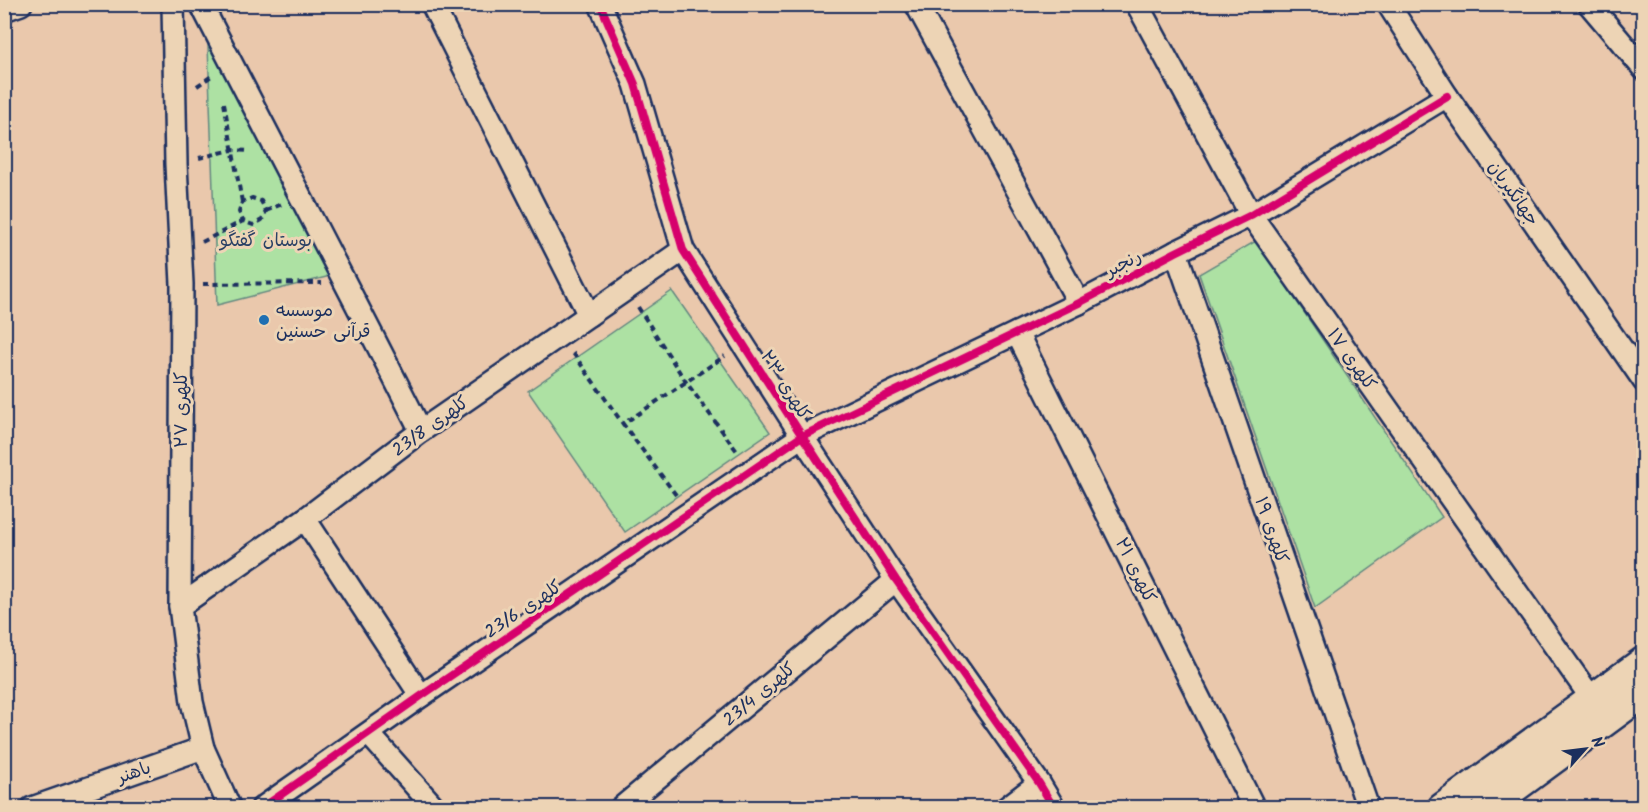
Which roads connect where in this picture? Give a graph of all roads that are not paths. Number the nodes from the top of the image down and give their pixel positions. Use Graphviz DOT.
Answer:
graph roads {
  1 [pos="173,4"];
  2 [pos="201,4"];
  3 [pos="432,4"];
  4 [pos="600,4"];
  5 [pos="916,4"];
  6 [pos="1137,4"];
  7 [pos="1388,4"];
  8 [pos="1589,4"];
  9 [pos="1644,69"];
  10 [pos="1447,96"];
  11 [pos="1251,215"];
  12 [pos="683,250"];
  13 [pos="1176,252"];
  14 [pos="1079,303"];
  15 [pos="589,315"];
  16 [pos="1017,333"];
  17 [pos="1644,381"];
  18 [pos="421,431"];
  19 [pos="802,436"];
  20 [pos="305,519"];
  21 [pos="896,580"];
  22 [pos="180,606"];
  23 [pos="1644,661"];
  24 [pos="1644,693"];
  25 [pos="421,696"];
  26 [pos="1592,699"];
  27 [pos="369,734"];
  28 [pos="203,748"];
  29 [pos="1039,783"];
  30 [pos="32,807"];
  31 [pos="230,807"];
  32 [pos="262,807"];
  33 [pos="435,807"];
  34 [pos="621,807"];
  35 [pos="1006,807"];
  36 [pos="1054,807"];
  37 [pos="1254,807"];
  38 [pos="1368,807"];
  39 [pos="1442,807"];
  40 [pos="1487,807"];
  1 -- 22 [label="street, کلهری ۲۷"];
  2 -- 18 [label="street"];
  3 -- 15 [label="street"];
  4 -- 12 [label="street, کلهری ۲۳"];
  5 -- 14 [label="street"];
  6 -- 11 [label="street, کلهری ۱۷"];
  7 -- 10 [label="street, جهانگیریان"];
  8 -- 9 [label="street"];
  10 -- 11 [label="street, رنجبر"];
  10 -- 17 [label="street, جهانگیریان"];
  11 -- 13 [label="street, رنجبر"];
  11 -- 26 [label="street, کلهری ۱۷"];
  12 -- 15 [label="street, کلهری 23/8"];
  12 -- 19 [label="street, کلهری ۲۳"];
  13 -- 14 [label="street, رنجبر"];
  13 -- 38 [label="street, کلهری ۱۹"];
  14 -- 16 [label="street, رنجبر"];
  15 -- 18 [label="street, کلهری 23/8"];
  16 -- 19 [label="street, رنجبر"];
  16 -- 37 [label="street, کلهری ۲۱"];
  18 -- 20 [label="street, کلهری 23/8"];
  19 -- 21 [label="street, کلهری ۲۳"];
  19 -- 25 [label="street, کلهری 23/6"];
  20 -- 22 [label="street, کلهری 23/8"];
  20 -- 25 [label="street"];
  21 -- 29 [label="street, کلهری ۲۳"];
  21 -- 34 [label="street, کلهری 23/4"];
  22 -- 28 [label="street, کلهری ۲۷"];
  23 -- 26 [label="main road"];
  24 -- 40 [label="main road"];
  25 -- 27 [label="street, کلهری 23/6"];
  26 -- 39 [label="main road"];
  27 -- 32 [label="street, کلهری 23/6"];
  27 -- 33 [label="street"];
  28 -- 30 [label="street, باهنر"];
  28 -- 31 [label="street, کلهری ۲۷"];
  29 -- 35 [label="street"];
  29 -- 36 [label="street, کلهری ۲۳"];
}
